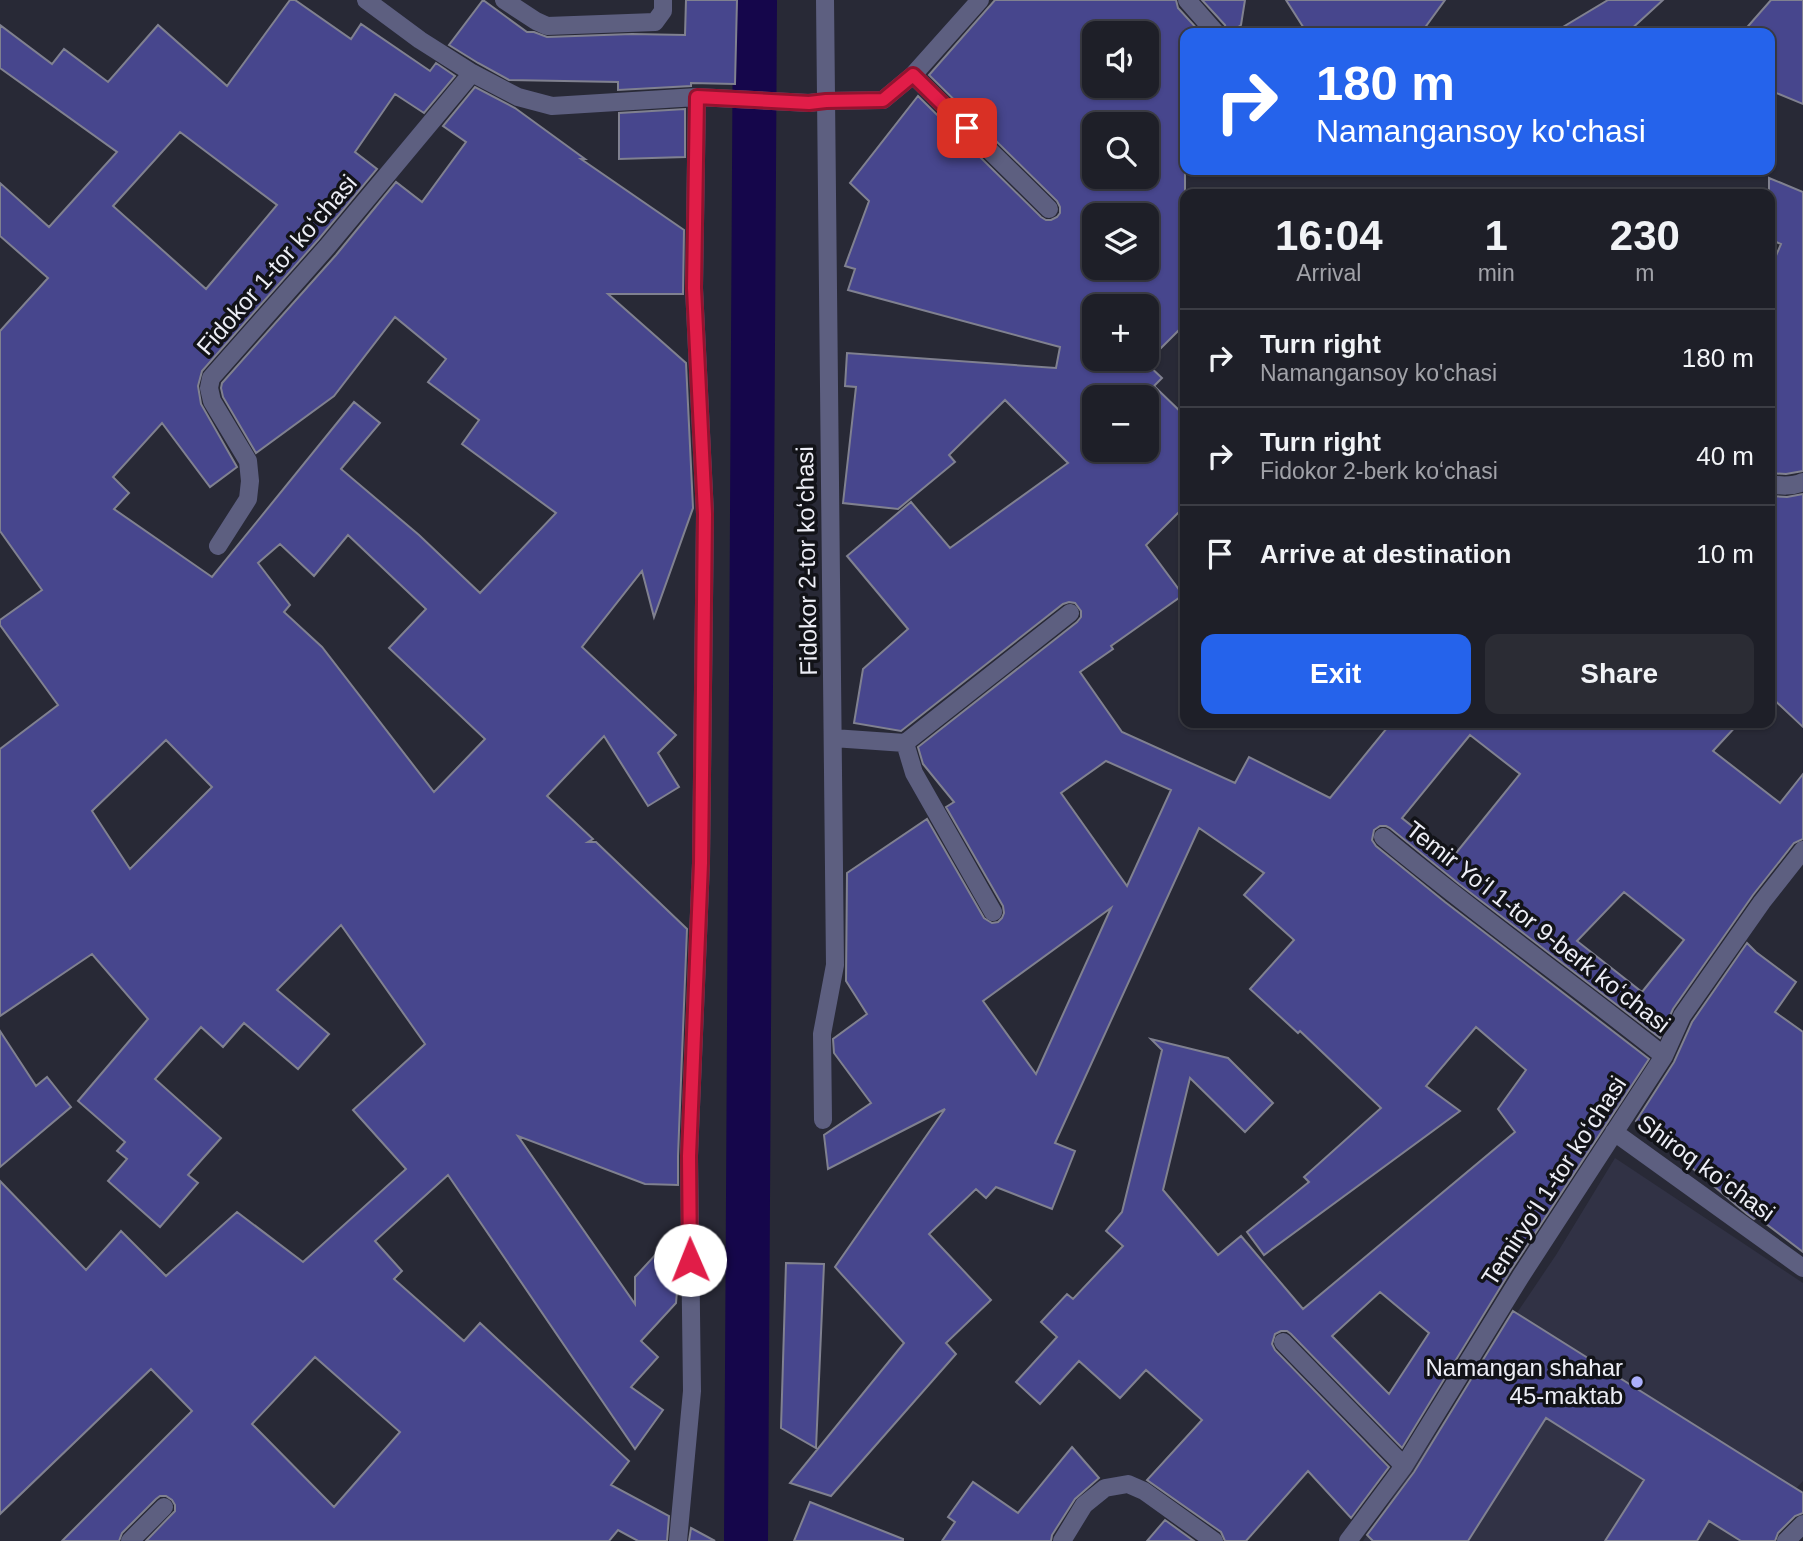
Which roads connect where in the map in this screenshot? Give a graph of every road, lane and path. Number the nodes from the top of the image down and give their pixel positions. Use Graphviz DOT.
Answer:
graph roads {
  1 [pos="366,0"];
  2 [pos="503,0"];
  3 [pos="663,0"];
  4 [pos="825,0"];
  5 [pos="980,0"];
  6 [pos="1187,0"];
  7 [pos="1212,28"];
  8 [pos="472,73"];
  9 [pos="913,75"];
  10 [pos="697,97"];
  11 [pos="818,102"];
  12 [pos="1049,209"];
  13 [pos="1803,482"];
  14 [pos="1775,485"];
  15 [pos="218,546"];
  16 [pos="1070,613"];
  17 [pos="833,737"];
  18 [pos="905,743"];
  19 [pos="1383,837"];
  20 [pos="1803,850"];
  21 [pos="993,912"];
  22 [pos="1664,1056"];
  23 [pos="823,1120"];
  24 [pos="1614,1132"];
  25 [pos="1803,1268"];
  26 [pos="1283,1342"];
  27 [pos="1404,1466"];
  28 [pos="164,1507"];
  29 [pos="1803,1524"];
  30 [pos="130,1541"];
  31 [pos="678,1541"];
  32 [pos="1062,1541"];
  33 [pos="1214,1541"];
  34 [pos="1348,1541"];
  35 [pos="1786,1541"];
  1 -- 8 [label="street"];
  2 -- 3 [label="street"];
  4 -- 11 [label="street, Fidokor 2-tor koʻchasi"];
  5 -- 9 [label="street"];
  6 -- 7 [label="street"];
  8 -- 10 [label="street"];
  8 -- 15 [label="street, Fidokor 1-tor koʻchasi"];
  9 -- 11 [label="street"];
  9 -- 12 [label="street"];
  10 -- 11 [label="street"];
  10 -- 31 [label="street"];
  11 -- 17 [label="street, Fidokor 2-tor koʻchasi"];
  13 -- 14 [label="street"];
  16 -- 18 [label="street"];
  17 -- 18 [label="street"];
  17 -- 23 [label="street, Fidokor 2-tor koʻchasi"];
  18 -- 21 [label="street"];
  19 -- 22 [label="street, Temir Yoʻl 1-tor 9-berk koʻchasi"];
  20 -- 22 [label="street, Temiryoʻl 1-tor koʻchasi"];
  22 -- 24 [label="street, Temiryoʻl 1-tor koʻchasi"];
  24 -- 25 [label="street, Shiroq koʻchasi"];
  24 -- 27 [label="street, Temiryoʻl 1-tor koʻchasi"];
  26 -- 27 [label="street"];
  27 -- 34 [label="street, Temiryoʻl 1-tor koʻchasi"];
  28 -- 30 [label="street"];
  29 -- 35 [label="street"];
  32 -- 33 [label="street"];
}
